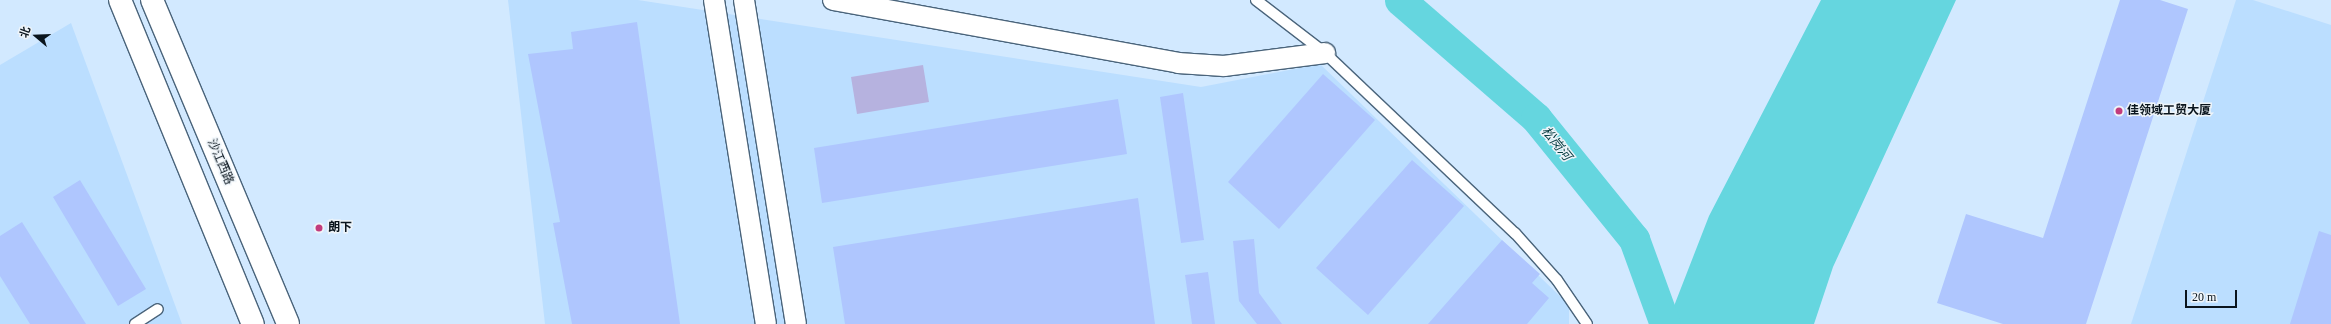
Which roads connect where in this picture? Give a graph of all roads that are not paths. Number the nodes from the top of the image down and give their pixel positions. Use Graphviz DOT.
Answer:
graph roads {
  1 [pos="120,0"];
  2 [pos="152,0"];
  3 [pos="714,0"];
  4 [pos="744,0"];
  5 [pos="833,0"];
  6 [pos="1256,0"];
  7 [pos="1324,53"];
  8 [pos="158,310"];
  9 [pos="135,324"];
  10 [pos="253,324"];
  11 [pos="288,324"];
  12 [pos="766,324"];
  13 [pos="796,324"];
  14 [pos="1587,324"];
  1 -- 10 [label="street"];
  2 -- 11 [label="street, 沙江西路"];
  3 -- 12 [label="street"];
  4 -- 13 [label="street"];
  5 -- 7 [label="street"];
  6 -- 7 [label="lane"];
  7 -- 14 [label="lane"];
  8 -- 9 [label="lane"];
}
